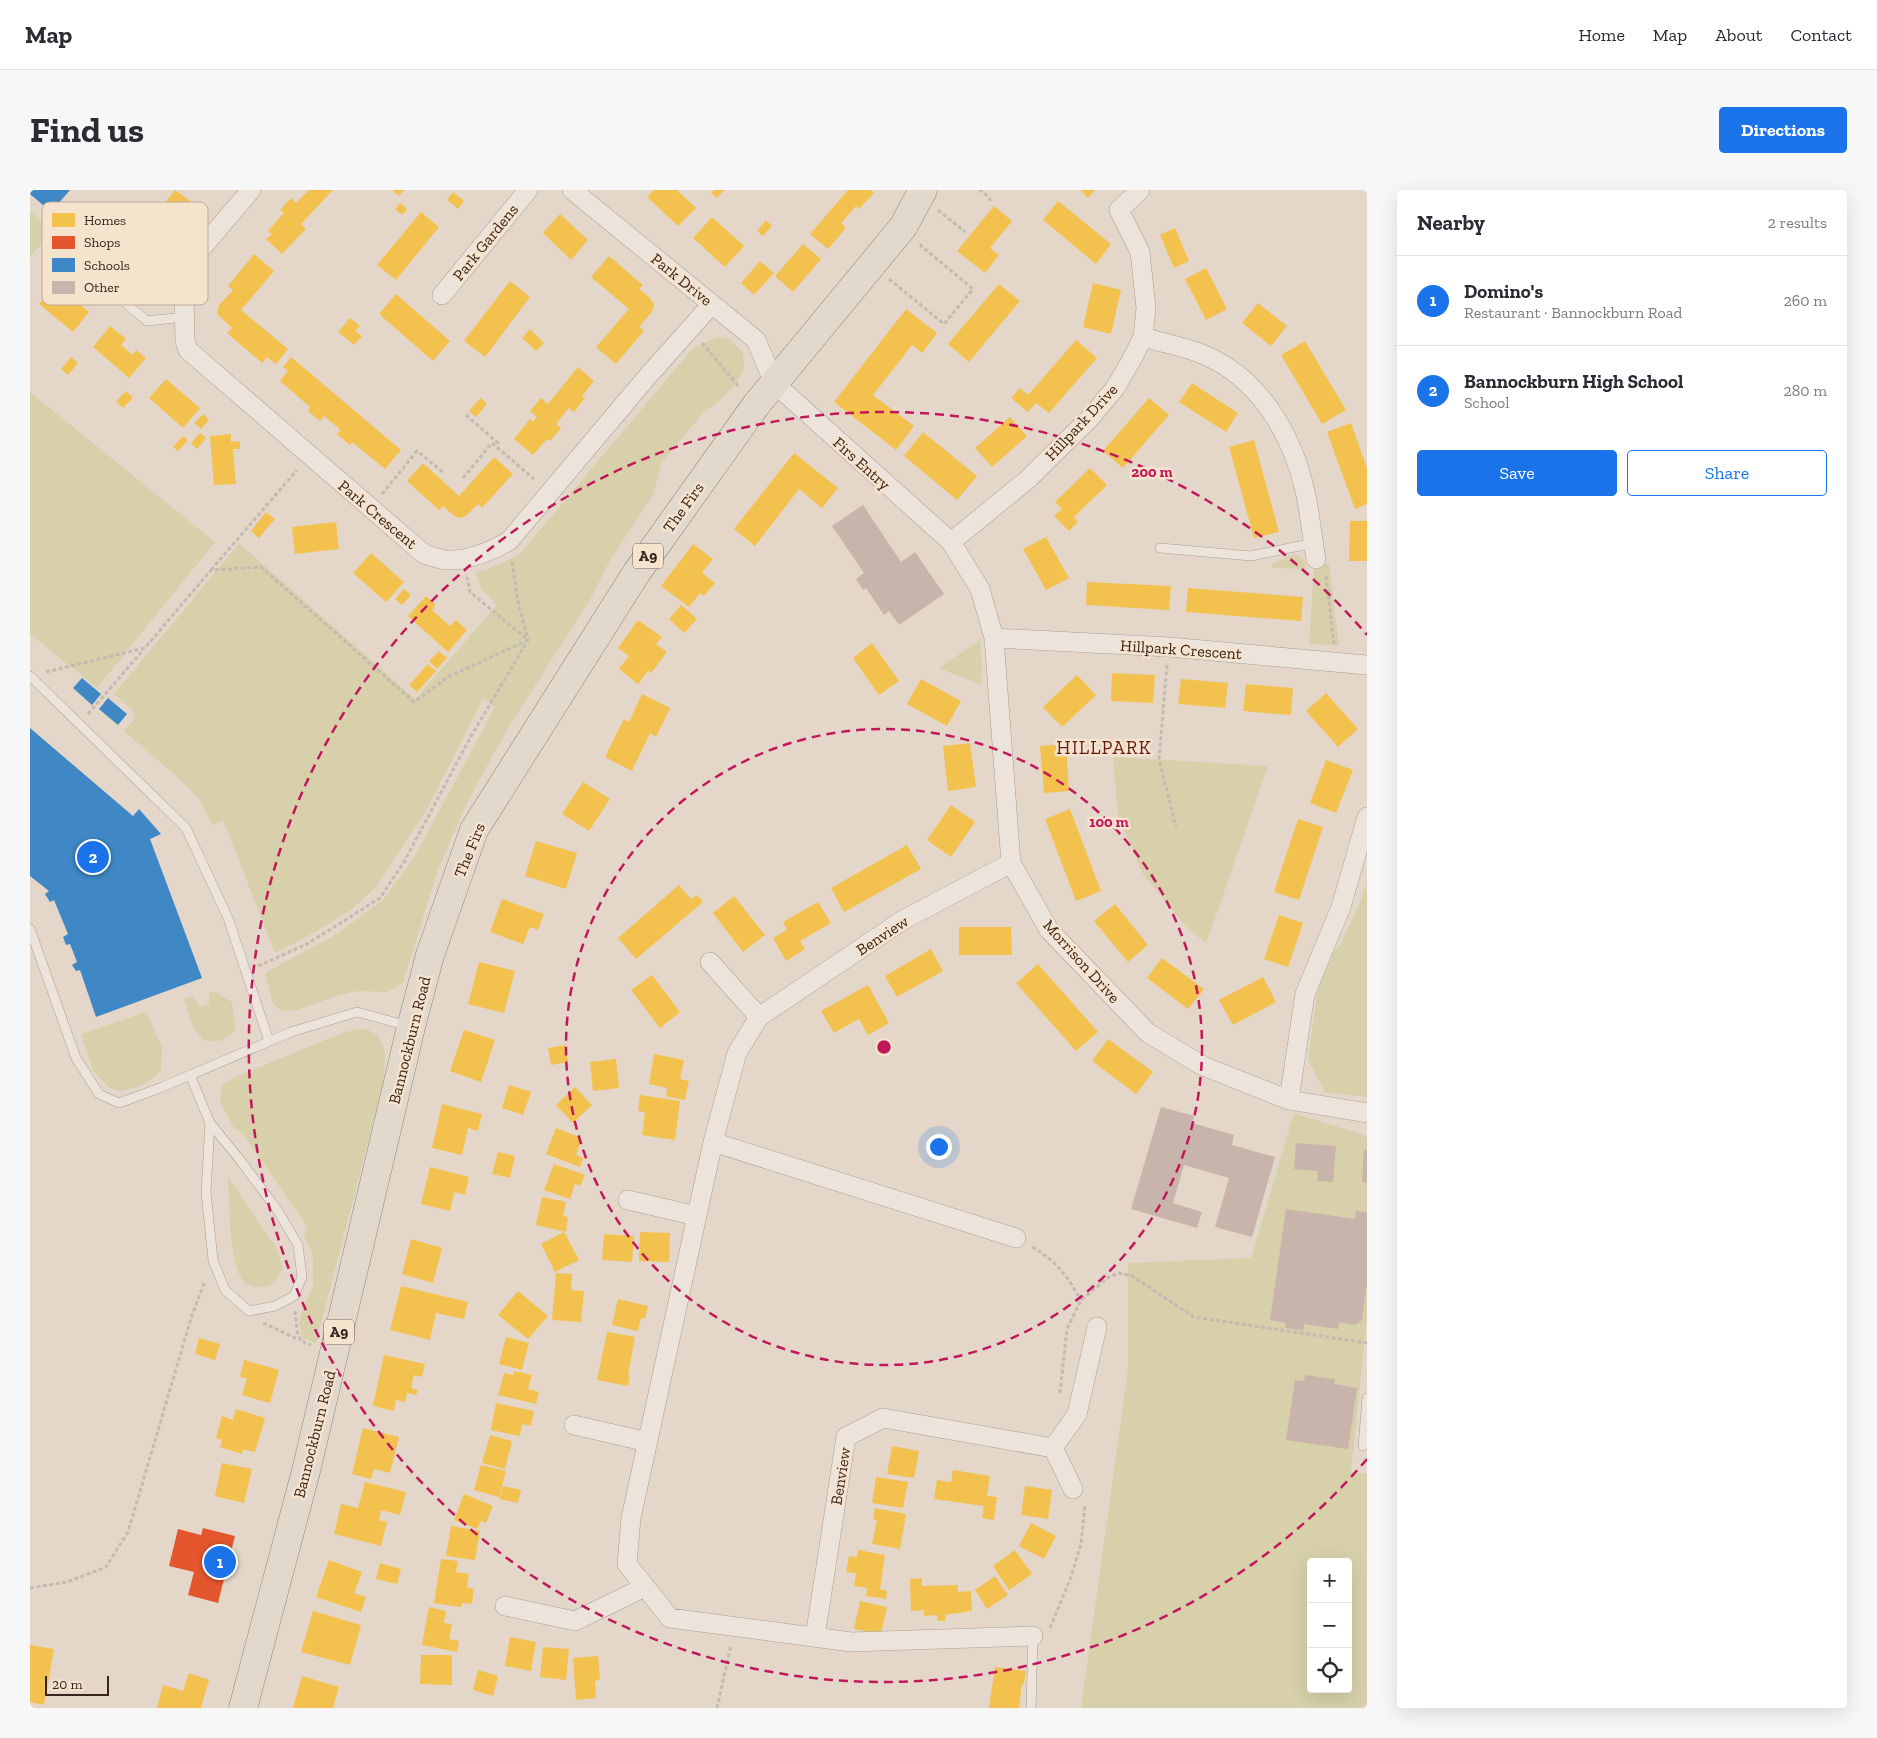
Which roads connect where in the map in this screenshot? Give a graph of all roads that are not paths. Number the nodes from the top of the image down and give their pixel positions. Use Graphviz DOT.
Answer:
graph roads {
  1 [pos="252,190"];
  2 [pos="528,190"];
  3 [pos="572,190"];
  4 [pos="1140,190"];
  5 [pos="918,193"];
  6 [pos="208,240"];
  7 [pos="442,295"];
  8 [pos="712,304"];
  9 [pos="129,305"];
  10 [pos="184,305"];
  11 [pos="184,317"];
  12 [pos="1143,337"];
  13 [pos="774,383"];
  14 [pos="951,542"];
  15 [pos="1160,548"];
  16 [pos="1315,551"];
  17 [pos="994,638"];
  18 [pos="1367,665"];
  19 [pos="30,676"];
  20 [pos="1367,817"];
  21 [pos="1011,863"];
  22 [pos="30,929"];
  23 [pos="430,955"];
  24 [pos="710,962"];
  25 [pos="759,1017"];
  26 [pos="411,1027"];
  27 [pos="269,1041"];
  28 [pos="190,1075"];
  29 [pos="1289,1100"];
  30 [pos="1367,1113"];
  31 [pos="210,1123"];
  32 [pos="713,1142"];
  33 [pos="628,1200"];
  34 [pos="697,1216"];
  35 [pos="1016,1238"];
  36 [pos="1097,1327"];
  37 [pos="1367,1398"];
  38 [pos="574,1425"];
  39 [pos="648,1442"];
  40 [pos="1363,1446"];
  41 [pos="1053,1448"];
  42 [pos="1073,1489"];
  43 [pos="645,1587"];
  44 [pos="504,1606"];
  45 [pos="1041,1632"];
  46 [pos="815,1637"];
  47 [pos="243,1708"];
  48 [pos="1031,1708"];
  1 -- 6 [label="street, Park Crescent"];
  2 -- 7 [label="street, Park Gardens"];
  3 -- 8 [label="street, Park Drive"];
  4 -- 12 [label="street, Hillpark Drive"];
  5 -- 13 [label="main road, The Firs / A9"];
  8 -- 11 [label="street, Park Crescent"];
  8 -- 13 [label="street, Park Drive"];
  9 -- 11 [label="lane"];
  10 -- 11 [label="street, Park Crescent"];
  12 -- 14 [label="street, Hillpark Drive"];
  12 -- 16 [label="street"];
  13 -- 14 [label="street, Firs Entry"];
  13 -- 23 [label="main road, The Firs / A9"];
  14 -- 17 [label="street, Morrison Drive"];
  15 -- 16 [label="lane"];
  17 -- 18 [label="street, Hillpark Crescent"];
  17 -- 21 [label="street, Morrison Drive"];
  19 -- 27 [label="lane"];
  20 -- 29 [label="street"];
  21 -- 25 [label="street, Benview"];
  21 -- 29 [label="street, Morrison Drive"];
  22 -- 28 [label="lane"];
  23 -- 26 [label="main road, Bannockburn Road / A9"];
  24 -- 25 [label="street"];
  25 -- 32 [label="street, Benview"];
  26 -- 27 [label="lane"];
  26 -- 47 [label="main road, Bannockburn Road / A9"];
  27 -- 28 [label="lane"];
  28 -- 31 [label="lane"];
  29 -- 30 [label="street, Morrison Drive"];
  31 -- 31 [label="lane"];
  32 -- 34 [label="street, Benview"];
  32 -- 35 [label="street"];
  33 -- 34 [label="street"];
  34 -- 39 [label="street, Benview"];
  36 -- 41 [label="street"];
  37 -- 40 [label="lane"];
  38 -- 39 [label="street"];
  39 -- 43 [label="street, Benview"];
  41 -- 42 [label="street"];
  41 -- 46 [label="street, Benview"];
  43 -- 44 [label="street"];
  43 -- 46 [label="street, Benview"];
  45 -- 46 [label="street, Benview"];
  45 -- 48 [label="lane"];
}
